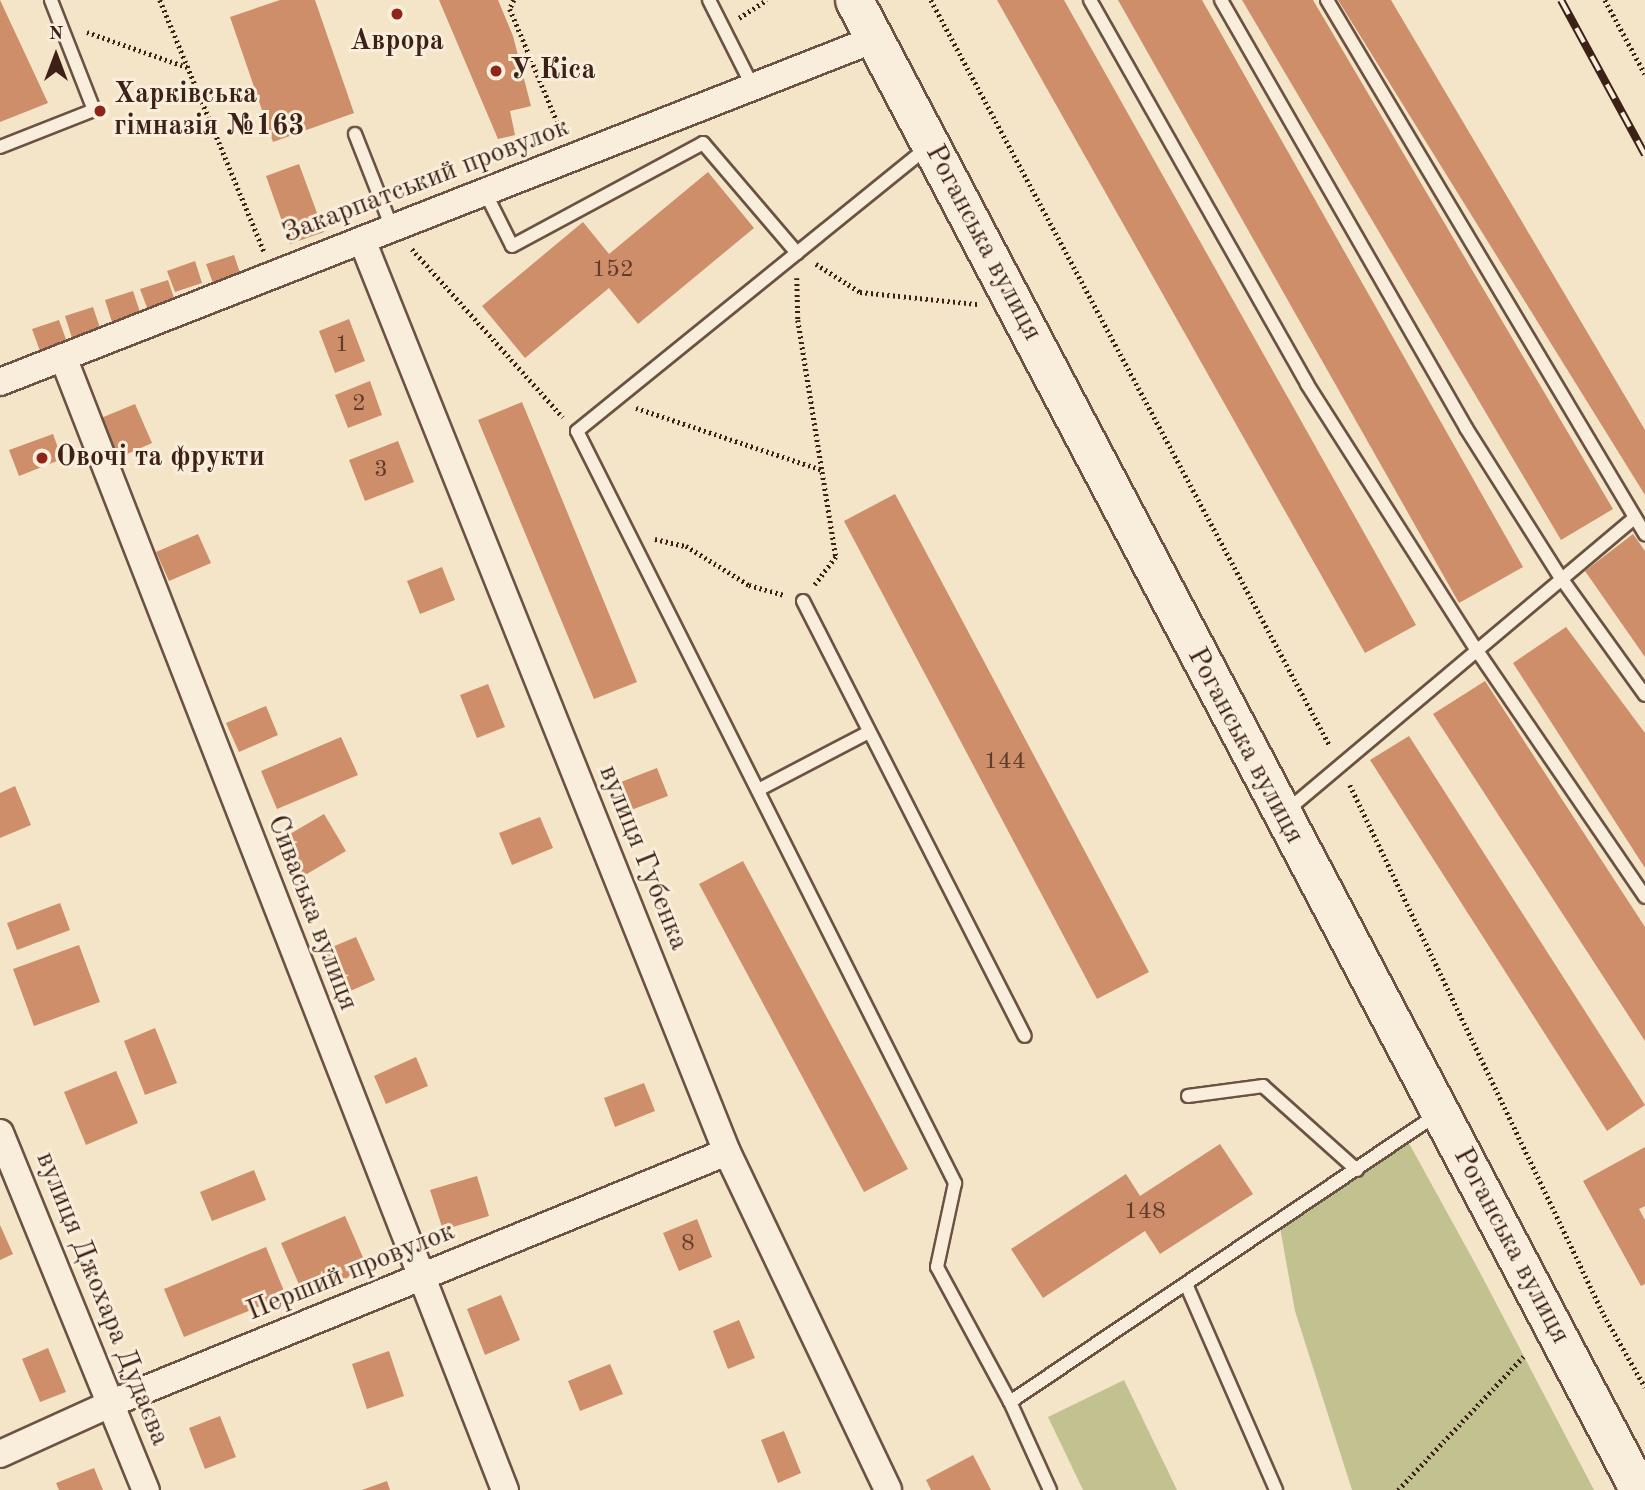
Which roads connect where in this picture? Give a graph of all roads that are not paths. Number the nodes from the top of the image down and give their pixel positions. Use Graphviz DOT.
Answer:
graph roads {
  1 [pos="51,0"];
  2 [pos="709,0"];
  3 [pos="854,0"];
  4 [pos="1090,0"];
  5 [pos="1221,0"];
  6 [pos="1327,0"];
  7 [pos="875,39"];
  8 [pos="753,87"];
  9 [pos="355,135"];
  10 [pos="932,144"];
  11 [pos="0,147"];
  12 [pos="485,192"];
  13 [pos="392,228"];
  14 [pos="362,240"];
  15 [pos="797,253"];
  16 [pos="63,357"];
  17 [pos="0,382"];
  18 [pos="1634,518"];
  19 [pos="1645,534"];
  20 [pos="1561,578"];
  21 [pos="803,601"];
  22 [pos="1476,649"];
  23 [pos="1645,695"];
  24 [pos="869,732"];
  25 [pos="760,789"];
  26 [pos="1282,815"];
  27 [pos="1645,897"];
  28 [pos="1025,1036"];
  29 [pos="1188,1096"];
  30 [pos="1439,1112"];
  31 [pos="0,1133"];
  32 [pos="727,1152"];
  33 [pos="1357,1170"];
  34 [pos="421,1278"];
  35 [pos="1186,1284"];
  36 [pos="1010,1402"];
  37 [pos="110,1404"];
  38 [pos="0,1454"];
  39 [pos="146,1490"];
  40 [pos="505,1490"];
  41 [pos="888,1490"];
  42 [pos="1050,1490"];
  43 [pos="1276,1490"];
  44 [pos="1639,1490"];
  1 -- 11 [label="lane"];
  2 -- 8 [label="lane"];
  3 -- 7 [label="main road, Роганська вулиця"];
  4 -- 22 [label="lane"];
  5 -- 20 [label="lane"];
  6 -- 18 [label="lane"];
  7 -- 8 [label="street, Закарпатський провулок"];
  7 -- 10 [label="main road, Роганська вулиця"];
  8 -- 12 [label="street, Закарпатський провулок"];
  9 -- 13 [label="lane"];
  10 -- 15 [label="lane"];
  10 -- 26 [label="main road, Роганська вулиця"];
  12 -- 13 [label="street, Закарпатський провулок"];
  12 -- 15 [label="lane"];
  13 -- 14 [label="street, Закарпатський провулок"];
  14 -- 16 [label="street, Закарпатський провулок"];
  14 -- 32 [label="street, вулиця Губенка"];
  15 -- 25 [label="lane"];
  16 -- 17 [label="street, Закарпатський провулок"];
  16 -- 34 [label="street, Сиваська вулиця"];
  18 -- 19 [label="lane"];
  18 -- 20 [label="lane"];
  20 -- 22 [label="lane"];
  20 -- 23 [label="lane"];
  21 -- 24 [label="lane"];
  22 -- 26 [label="lane"];
  22 -- 27 [label="lane"];
  24 -- 25 [label="lane"];
  24 -- 28 [label="lane"];
  25 -- 36 [label="lane"];
  26 -- 30 [label="main road, Роганська вулиця"];
  29 -- 33 [label="lane"];
  30 -- 33 [label="lane"];
  30 -- 44 [label="main road, Роганська вулиця"];
  31 -- 37 [label="street, вулиця Джохара Дудаєва"];
  32 -- 34 [label="street, Перший провулок"];
  32 -- 41 [label="street, вулиця Губенка"];
  33 -- 35 [label="lane"];
  34 -- 37 [label="street, Перший провулок"];
  34 -- 40 [label="street, Сиваська вулиця"];
  35 -- 36 [label="lane"];
  35 -- 43 [label="lane"];
  36 -- 42 [label="lane"];
  37 -- 38 [label="street, Перший провулок"];
  37 -- 39 [label="street, вулиця Джохара Дудаєва"];
}
